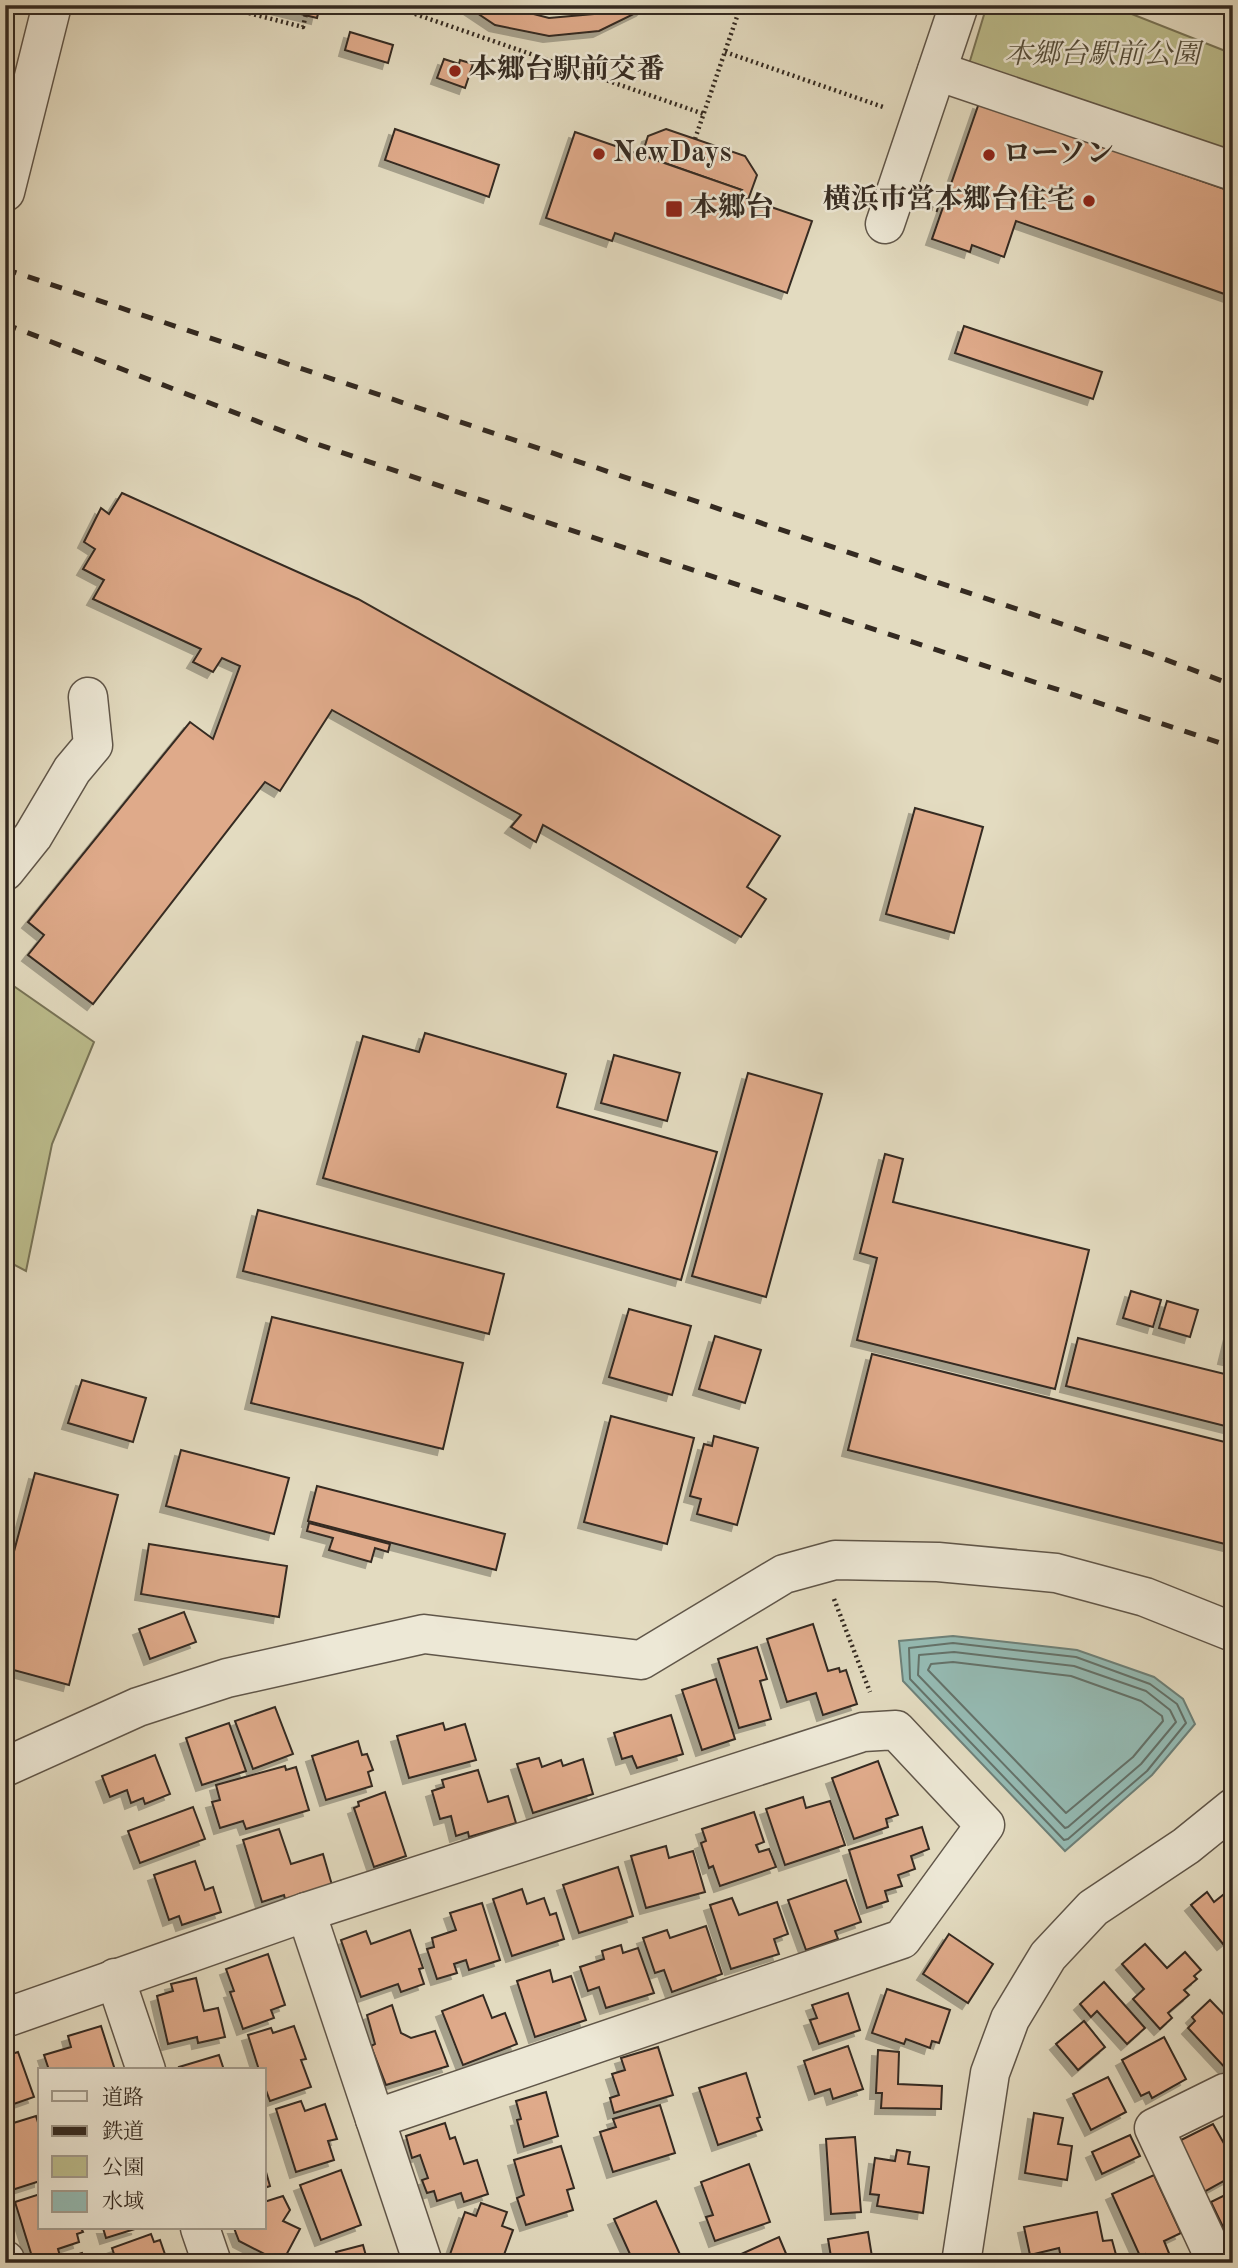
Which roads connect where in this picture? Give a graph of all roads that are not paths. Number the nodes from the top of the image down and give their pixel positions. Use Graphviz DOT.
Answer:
graph roads {
  1 [pos="52,5"];
  2 [pos="959,5"];
  3 [pos="937,71"];
  4 [pos="1233,171"];
  5 [pos="5,192"];
  6 [pos="885,224"];
  7 [pos="88,697"];
  8 [pos="5,871"];
  9 [pos="1233,1632"];
  10 [pos="5,1767"];
  11 [pos="1233,1808"];
  12 [pos="306,1912"];
  13 [pos="115,1978"];
  14 [pos="5,2018"];
  15 [pos="145,2068"];
  16 [pos="1225,2092"];
  17 [pos="375,2119"];
  18 [pos="201,2230"];
  19 [pos="1233,2256"];
  20 [pos="212,2263"];
  21 [pos="423,2263"];
  22 [pos="961,2263"];
  23 [pos="1217,2263"];
  1 -- 5 [label="street"];
  2 -- 3 [label="street"];
  3 -- 4 [label="street"];
  3 -- 6 [label="street"];
  7 -- 8 [label="street"];
  9 -- 10 [label="street"];
  11 -- 22 [label="street"];
  12 -- 13 [label="street"];
  12 -- 17 [label="street"];
  12 -- 17 [label="street"];
  13 -- 14 [label="street"];
  13 -- 15 [label="street"];
  16 -- 23 [label="street"];
  17 -- 21 [label="street"];
  18 -- 20 [label="street"];
  19 -- 23 [label="street"];
}
